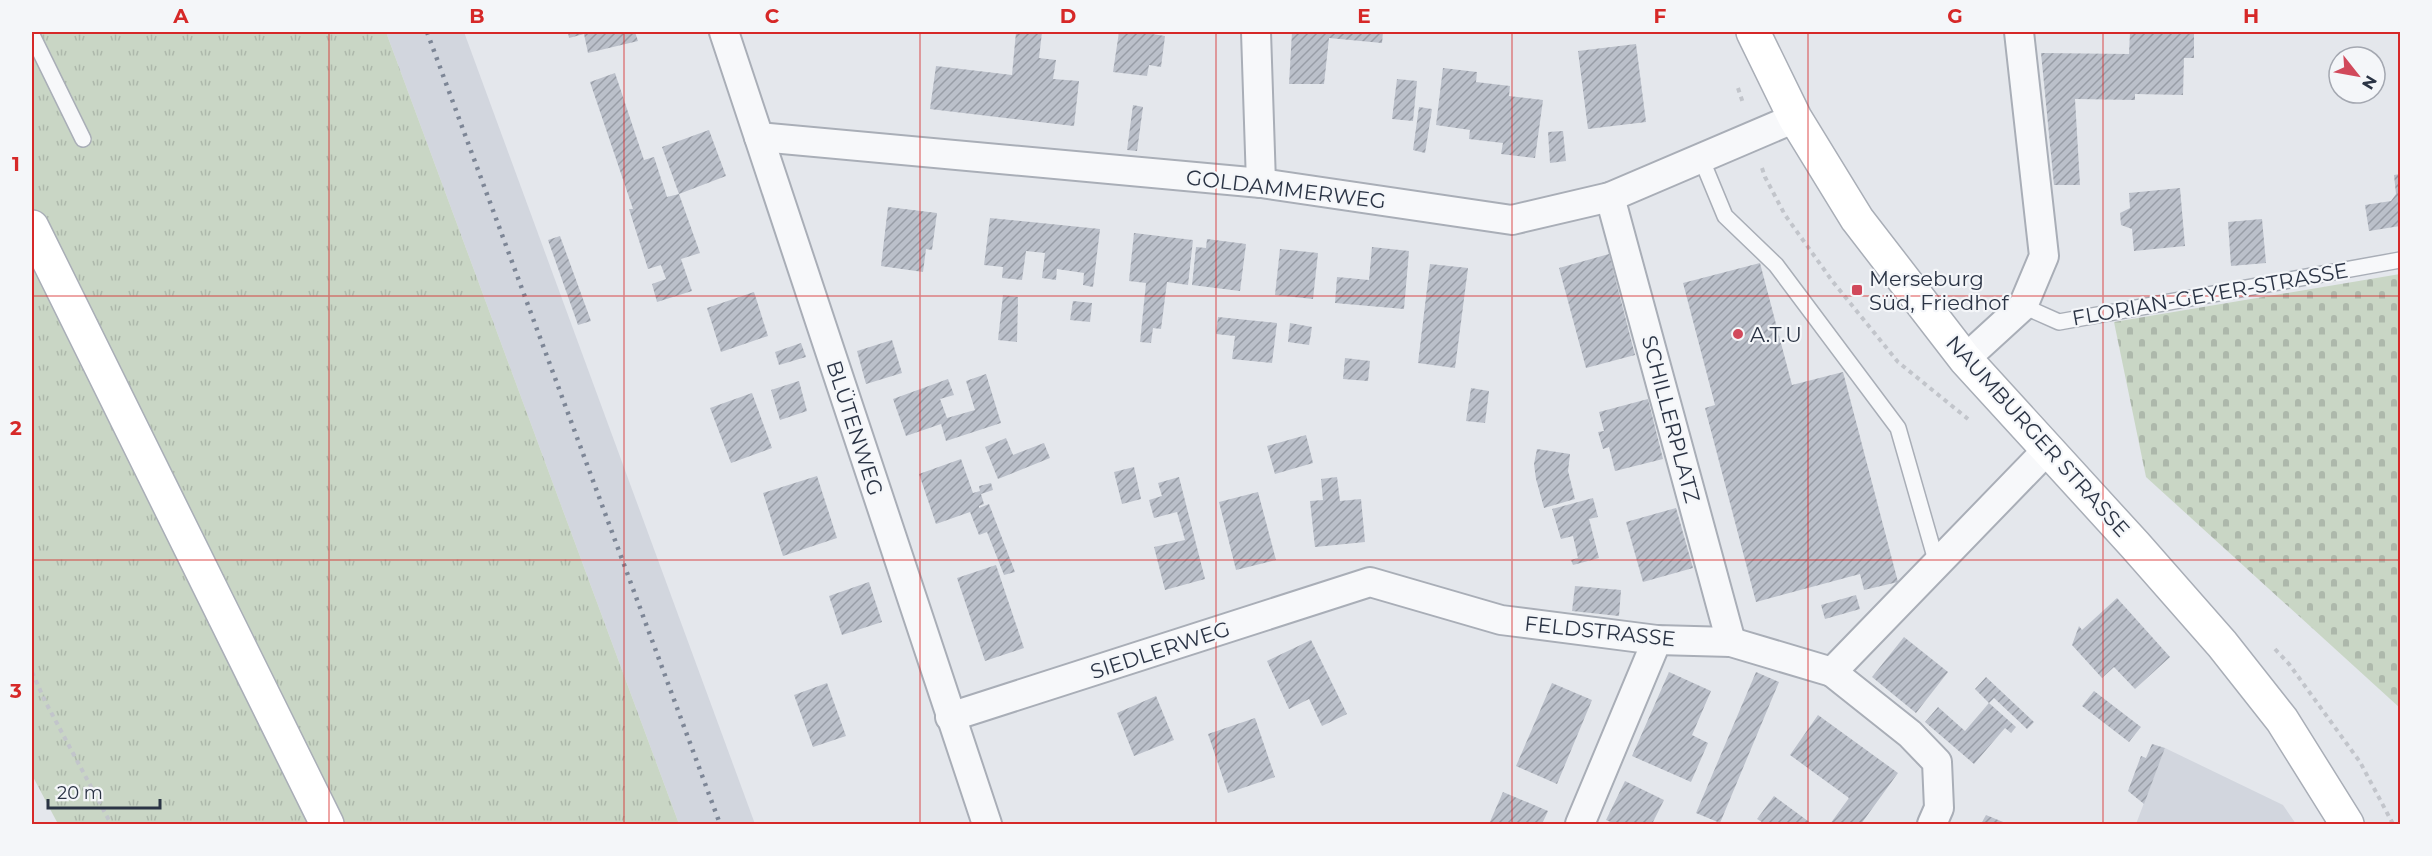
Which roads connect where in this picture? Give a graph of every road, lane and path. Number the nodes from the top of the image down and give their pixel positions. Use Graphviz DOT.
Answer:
graph roads {
  1 [pos="724,32"];
  2 [pos="1256,32"];
  3 [pos="1753,32"];
  4 [pos="2019,32"];
  5 [pos="32,35"];
  6 [pos="1734,78"];
  7 [pos="1795,118"];
  8 [pos="1754,135"];
  9 [pos="759,136"];
  10 [pos="83,139"];
  11 [pos="1701,158"];
  12 [pos="1261,183"];
  13 [pos="1610,197"];
  14 [pos="32,227"];
  15 [pos="2400,260"];
  16 [pos="2023,306"];
  17 [pos="1965,359"];
  18 [pos="1977,426"];
  19 [pos="2048,449"];
  20 [pos="1936,564"];
  21 [pos="1370,582"];
  22 [pos="1657,640"];
  23 [pos="1731,642"];
  24 [pos="32,672"];
  25 [pos="1832,672"];
  26 [pos="950,717"];
  27 [pos="111,825"];
  28 [pos="327,825"];
  29 [pos="987,825"];
  30 [pos="1580,825"];
  31 [pos="1932,825"];
  32 [pos="2347,825"];
  1 -- 9 [label="street, BLÜTENWEG"];
  2 -- 12 [label="street"];
  3 -- 7 [label="street, NAUMBURGER STRASSE"];
  4 -- 16 [label="street"];
  5 -- 10 [label="lane"];
  6 -- 8 [label="path"];
  7 -- 8 [label="street, GOLDAMMERWEG"];
  7 -- 17 [label="street, NAUMBURGER STRASSE"];
  8 -- 11 [label="street, GOLDAMMERWEG"];
  8 -- 18 [label="path"];
  9 -- 12 [label="street, GOLDAMMERWEG"];
  9 -- 26 [label="street, BLÜTENWEG"];
  11 -- 13 [label="street, GOLDAMMERWEG"];
  11 -- 20 [label="lane"];
  12 -- 13 [label="street, GOLDAMMERWEG"];
  13 -- 23 [label="street, SCHILLERPLATZ"];
  14 -- 28 [label="street"];
  15 -- 16 [label="lane, FLORIAN-GEYER-STRASSE"];
  16 -- 17 [label="street"];
  17 -- 19 [label="street, NAUMBURGER STRASSE"];
  19 -- 20 [label="street"];
  19 -- 32 [label="street, NAUMBURGER STRASSE"];
  20 -- 25 [label="street"];
  21 -- 22 [label="street, FELDSTRASSE"];
  21 -- 26 [label="street, SIEDLERWEG"];
  22 -- 23 [label="street, FELDSTRASSE"];
  22 -- 30 [label="street"];
  23 -- 25 [label="street, FELDSTRASSE"];
  24 -- 27 [label="path"];
  25 -- 31 [label="street, FELDSTRASSE"];
  26 -- 29 [label="street, BLÜTENWEG"];
}
